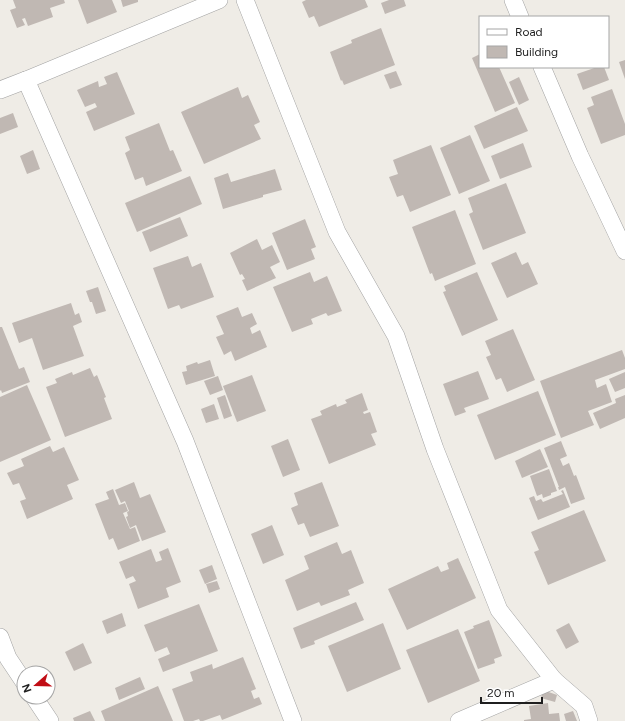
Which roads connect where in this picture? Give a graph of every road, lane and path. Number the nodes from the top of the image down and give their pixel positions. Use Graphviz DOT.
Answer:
graph roads {
  1 [pos="219,0"];
  2 [pos="245,0"];
  3 [pos="513,0"];
  4 [pos="520,16"];
  5 [pos="542,68"];
  6 [pos="26,80"];
  7 [pos="0,90"];
  8 [pos="625,251"];
  9 [pos="0,637"];
  10 [pos="4,658"];
  11 [pos="16,672"];
  12 [pos="554,680"];
  13 [pos="39,705"];
  14 [pos="50,721"];
  15 [pos="292,721"];
  16 [pos="459,721"];
  17 [pos="589,721"];
  1 -- 6 [label="street"];
  2 -- 12 [label="street"];
  3 -- 4 [label="street"];
  5 -- 8 [label="street"];
  6 -- 7 [label="street"];
  6 -- 15 [label="street"];
  9 -- 10 [label="street"];
  10 -- 11 [label="street"];
  12 -- 16 [label="street"];
  12 -- 17 [label="street"];
  13 -- 14 [label="street"];
}
